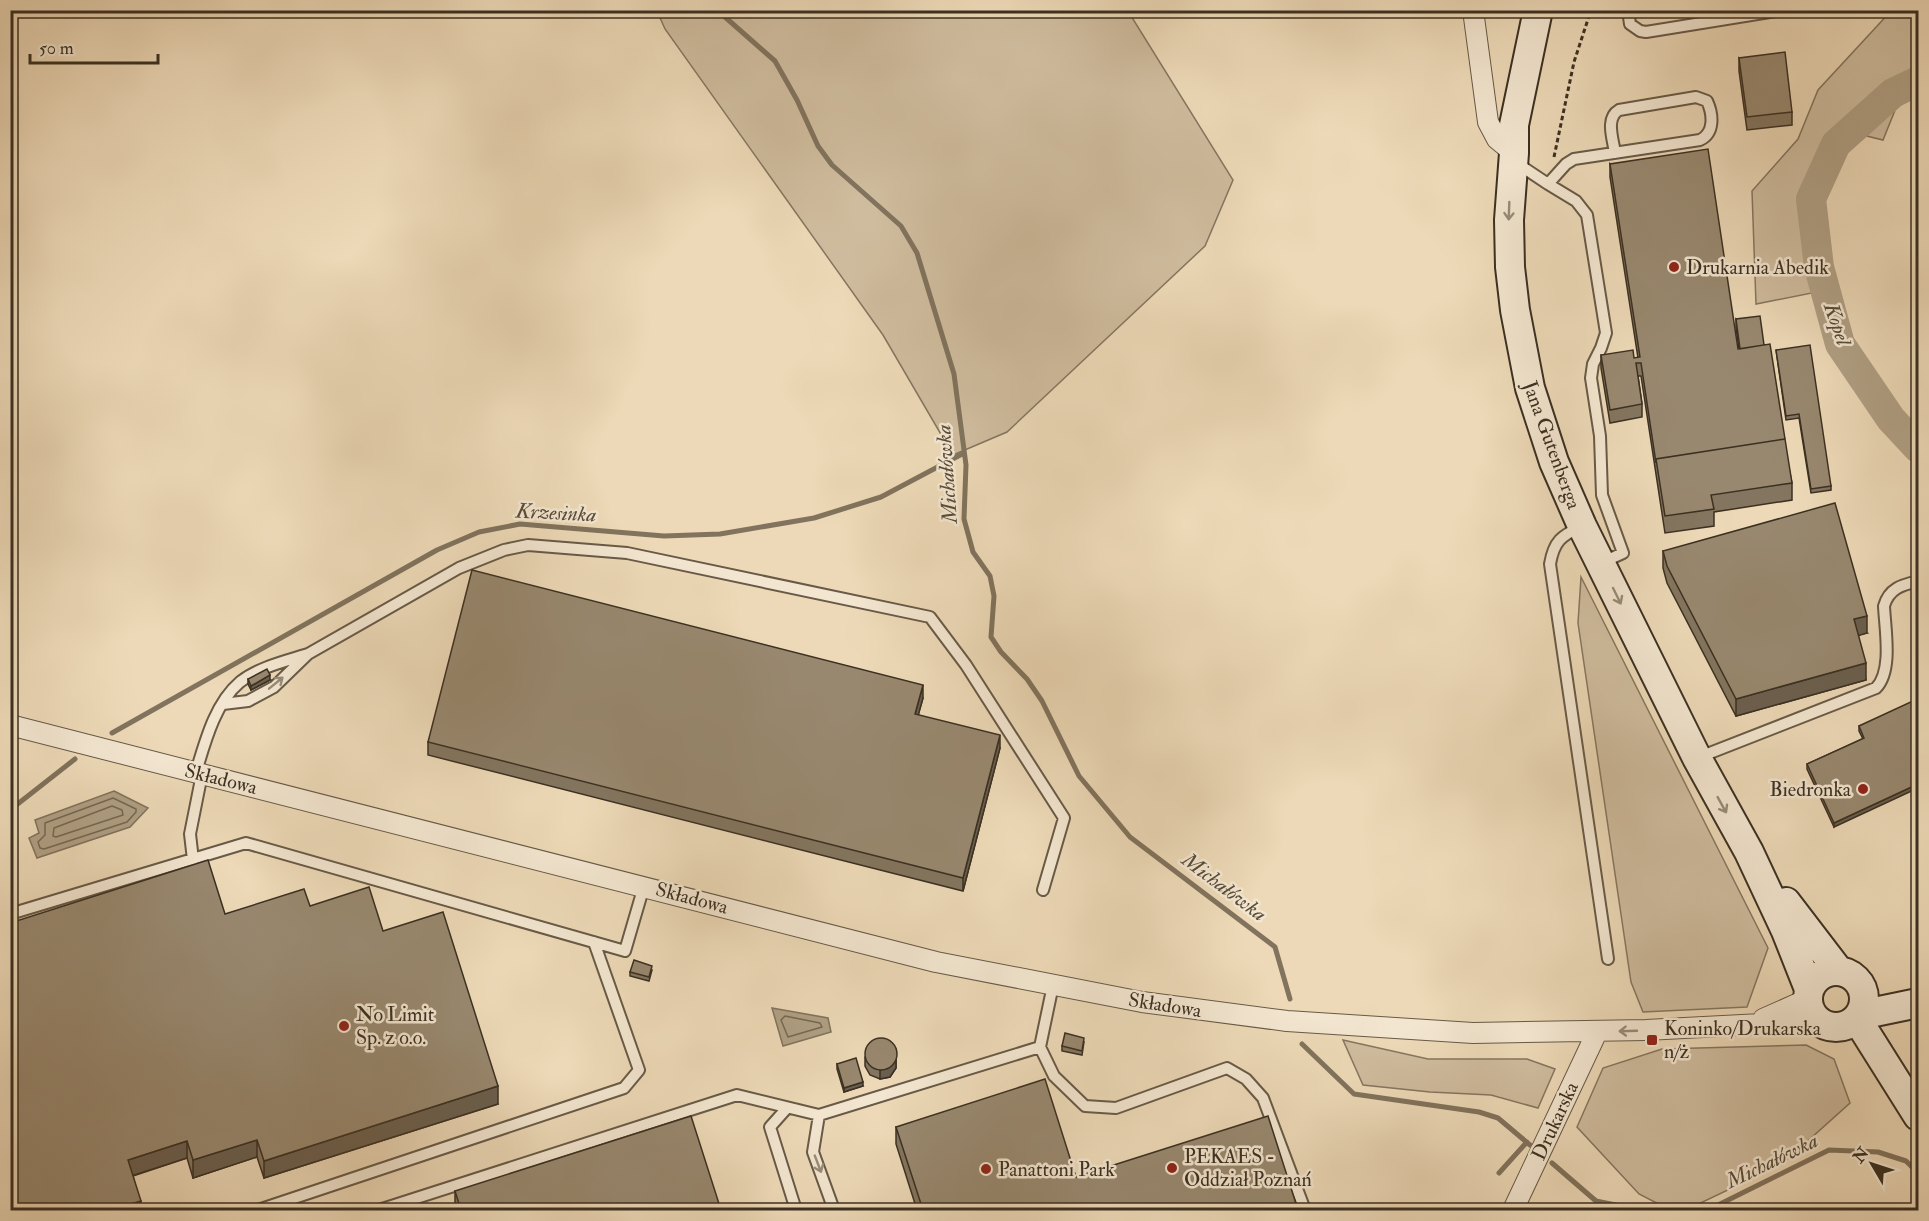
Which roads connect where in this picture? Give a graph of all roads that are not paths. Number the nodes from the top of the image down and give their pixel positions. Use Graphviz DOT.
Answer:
graph roads {
  1 [pos="1473,10"];
  2 [pos="1538,10"];
  3 [pos="1556,10"];
  4 [pos="1628,10"];
  5 [pos="1782,10"];
  6 [pos="1514,153"];
  7 [pos="1615,153"];
  8 [pos="1548,184"];
  9 [pos="1582,526"];
  10 [pos="1601,563"];
  11 [pos="1918,581"];
  12 [pos="308,654"];
  13 [pos="223,704"];
  14 [pos="10,725"];
  15 [pos="1697,758"];
  16 [pos="199,773"];
  17 [pos="1749,852"];
  18 [pos="193,860"];
  19 [pos="644,886"];
  20 [pos="1043,890"];
  21 [pos="10,914"];
  22 [pos="594,942"];
  23 [pos="1608,960"];
  24 [pos="1053,985"];
  25 [pos="1915,1003"];
  26 [pos="1837,1009"];
  27 [pos="1597,1032"];
  28 [pos="1040,1047"];
  29 [pos="787,1108"];
  30 [pos="819,1115"];
  31 [pos="1918,1116"];
  32 [pos="258,1210"];
  33 [pos="379,1210"];
  34 [pos="796,1210"];
  35 [pos="834,1210"];
  36 [pos="1305,1210"];
  37 [pos="1513,1210"];
  1 -- 6 [label="street"];
  2 -- 6 [label="street, Jana Gutenberga"];
  3 -- 6 [label="street"];
  4 -- 5 [label="lane"];
  6 -- 8 [label="lane"];
  6 -- 9 [label="street, Jana Gutenberga, one-way"];
  7 -- 7 [label="lane"];
  7 -- 8 [label="lane"];
  8 -- 10 [label="lane"];
  9 -- 10 [label="street, Jana Gutenberga"];
  9 -- 23 [label="lane"];
  10 -- 15 [label="street, Jana Gutenberga, one-way"];
  11 -- 15 [label="lane"];
  12 -- 13 [label="lane"];
  13 -- 12 [label="lane, one-way"];
  12 -- 20 [label="lane"];
  13 -- 16 [label="lane"];
  14 -- 16 [label="street, Składowa"];
  15 -- 17 [label="street, Jana Gutenberga, one-way"];
  16 -- 18 [label="lane"];
  16 -- 19 [label="street, Składowa"];
  17 -- 26 [label="street, Jana Gutenberga"];
  17 -- 26 [label="street, Jana Gutenberga"];
  18 -- 21 [label="lane"];
  18 -- 22 [label="lane"];
  19 -- 22 [label="lane"];
  19 -- 24 [label="street, Składowa"];
  22 -- 32 [label="lane"];
  24 -- 27 [label="street, Składowa"];
  24 -- 28 [label="lane"];
  25 -- 26 [label="street"];
  26 -- 27 [label="street, Składowa, one-way"];
  26 -- 31 [label="street"];
  27 -- 37 [label="street, Drukarska"];
  28 -- 30 [label="lane"];
  28 -- 36 [label="lane"];
  29 -- 30 [label="lane"];
  29 -- 33 [label="lane"];
  29 -- 34 [label="lane"];
  30 -- 35 [label="lane, one-way"];
}
